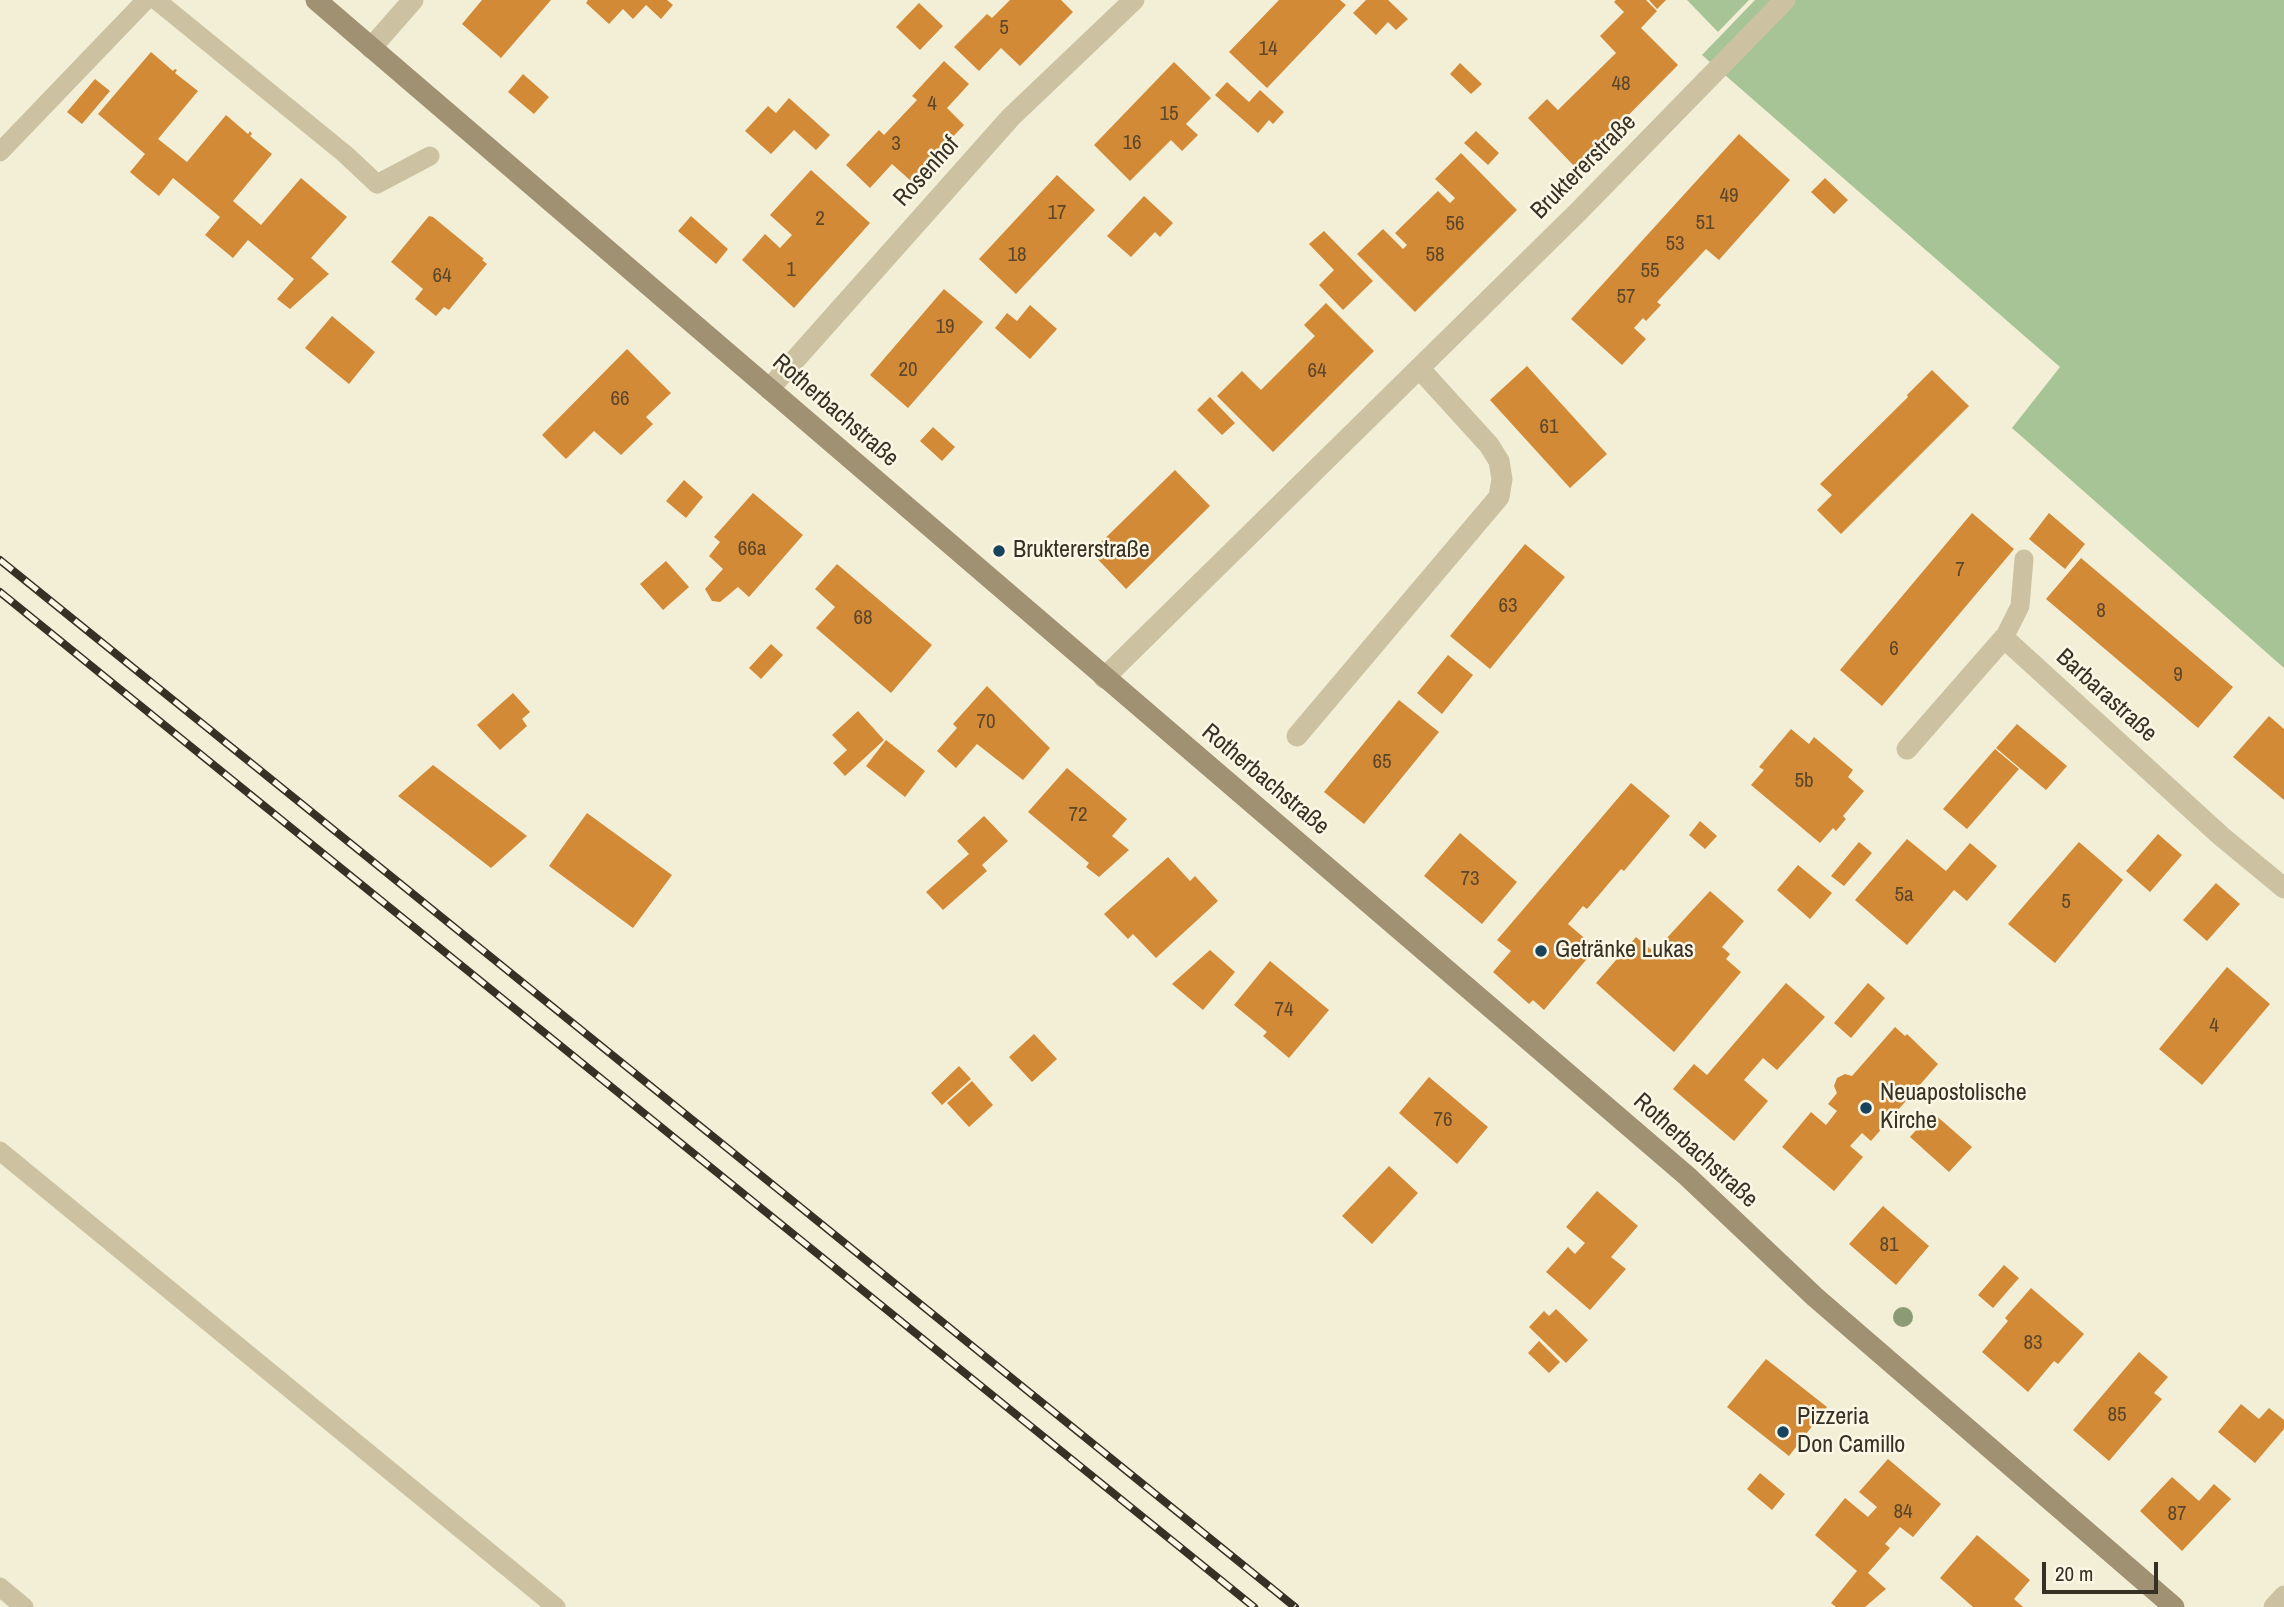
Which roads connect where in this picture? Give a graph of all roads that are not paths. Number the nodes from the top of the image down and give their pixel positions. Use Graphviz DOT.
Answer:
graph roads {
  1 [pos="146,0"];
  2 [pos="156,0"];
  3 [pos="316,0"];
  4 [pos="413,0"];
  5 [pos="1134,0"];
  6 [pos="1785,0"];
  7 [pos="372,48"];
  8 [pos="0,152"];
  9 [pos="430,156"];
  10 [pos="1419,368"];
  11 [pos="769,389"];
  12 [pos="2024,559"];
  13 [pos="2004,638"];
  14 [pos="1104,678"];
  15 [pos="1297,736"];
  16 [pos="1907,749"];
  17 [pos="2284,888"];
  18 [pos="0,1150"];
  19 [pos="0,1587"];
  20 [pos="2284,1596"];
  21 [pos="24,1607"];
  22 [pos="556,1607"];
  23 [pos="2174,1607"];
  24 [pos="2274,1607"];
  1 -- 8 [label="lane"];
  2 -- 9 [label="lane"];
  3 -- 7 [label="street, Rotherbachstraße"];
  4 -- 7 [label="street"];
  5 -- 11 [label="street, Rosenhof"];
  6 -- 10 [label="street, Bruktererstraße"];
  7 -- 11 [label="street, Rotherbachstraße"];
  10 -- 14 [label="street, Bruktererstraße"];
  10 -- 15 [label="street"];
  11 -- 14 [label="street, Rotherbachstraße"];
  12 -- 13 [label="lane"];
  13 -- 16 [label="street"];
  13 -- 17 [label="street, Barbarastraße"];
  14 -- 23 [label="street, Rotherbachstraße"];
  18 -- 22 [label="lane"];
  19 -- 21 [label="lane"];
  20 -- 24 [label="street"];
}
